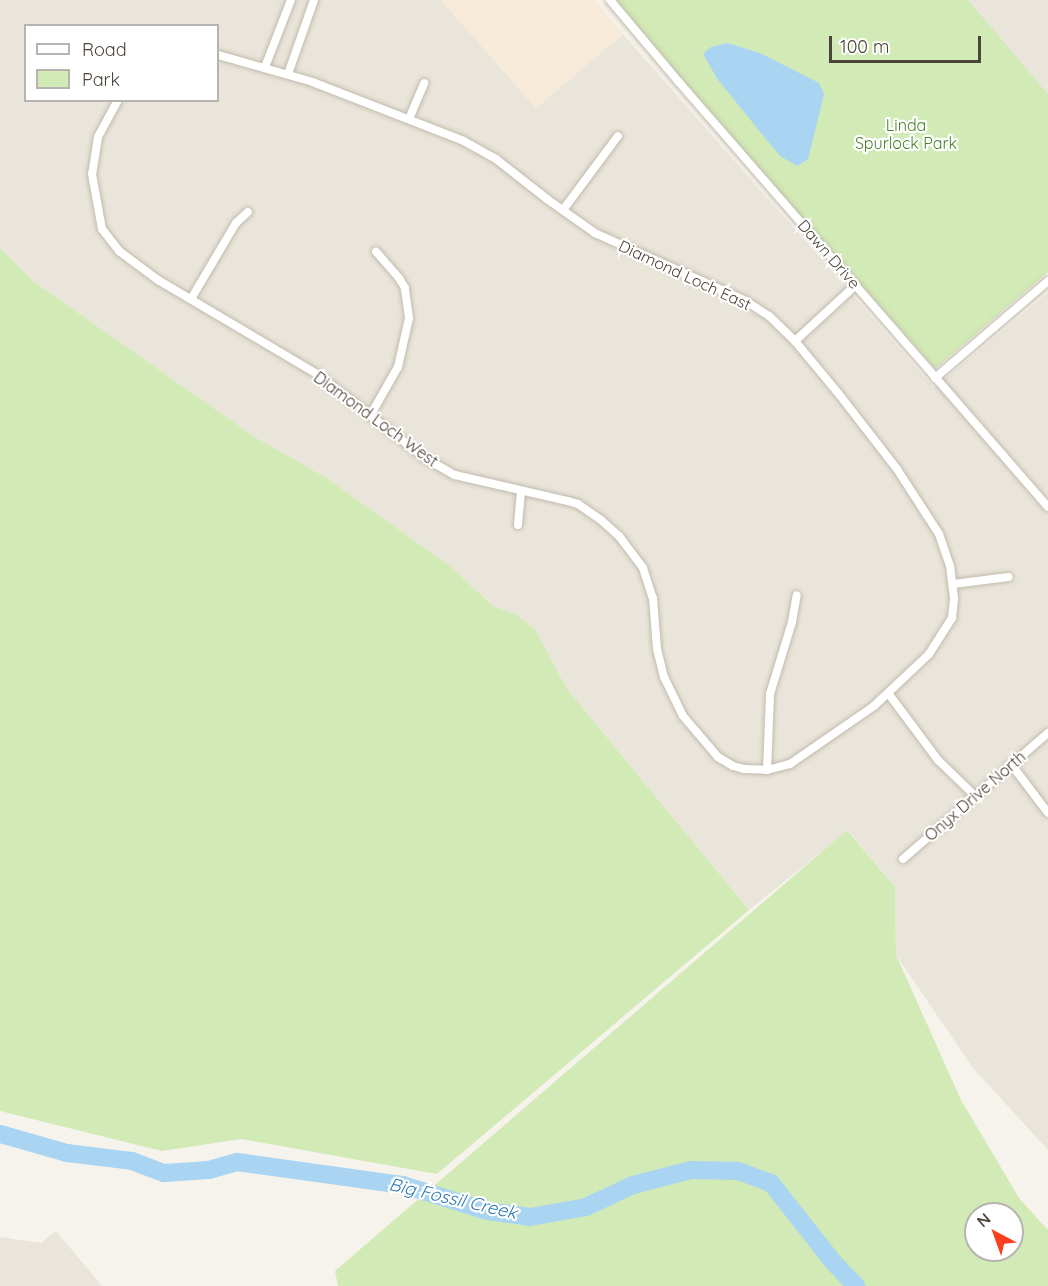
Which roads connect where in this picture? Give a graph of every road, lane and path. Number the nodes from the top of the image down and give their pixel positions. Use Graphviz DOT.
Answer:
graph roads {
  1 [pos="291,0"];
  2 [pos="314,0"];
  3 [pos="610,0"];
  4 [pos="219,55"];
  5 [pos="265,67"];
  6 [pos="288,74"];
  7 [pos="424,83"];
  8 [pos="117,102"];
  9 [pos="409,119"];
  10 [pos="618,136"];
  11 [pos="563,210"];
  12 [pos="248,212"];
  13 [pos="376,252"];
  14 [pos="1048,281"];
  15 [pos="856,285"];
  16 [pos="191,299"];
  17 [pos="795,340"];
  18 [pos="935,378"];
  19 [pos="370,416"];
  20 [pos="521,492"];
  21 [pos="1048,507"];
  22 [pos="518,525"];
  23 [pos="1009,577"];
  24 [pos="952,584"];
  25 [pos="797,595"];
  26 [pos="888,693"];
  27 [pos="1048,733"];
  28 [pos="1011,764"];
  29 [pos="767,770"];
  30 [pos="975,796"];
  31 [pos="1048,813"];
  32 [pos="903,860"];
  1 -- 5 [label="street"];
  2 -- 6 [label="street"];
  3 -- 15 [label="street, Dawn Drive"];
  4 -- 5 [label="street"];
  5 -- 6 [label="street"];
  6 -- 9 [label="street, Diamond Loch East"];
  7 -- 9 [label="street"];
  8 -- 16 [label="street, Diamond Loch West"];
  9 -- 11 [label="street, Diamond Loch East"];
  10 -- 11 [label="street"];
  11 -- 17 [label="street, Diamond Loch East"];
  12 -- 16 [label="street"];
  13 -- 19 [label="street"];
  14 -- 18 [label="street"];
  15 -- 17 [label="street"];
  15 -- 18 [label="street, Dawn Drive"];
  16 -- 19 [label="street, Diamond Loch West"];
  17 -- 24 [label="street, Diamond Loch East"];
  18 -- 21 [label="street, Dawn Drive"];
  19 -- 20 [label="street, Diamond Loch West"];
  20 -- 22 [label="street"];
  20 -- 29 [label="street, Diamond Loch West"];
  23 -- 24 [label="street"];
  24 -- 26 [label="street, Diamond Loch East"];
  25 -- 29 [label="street"];
  26 -- 29 [label="street, Diamond Loch West"];
  26 -- 30 [label="street"];
  27 -- 28 [label="street, Onyx Drive North"];
  28 -- 30 [label="street, Onyx Drive North"];
  28 -- 31 [label="street"];
  30 -- 32 [label="street, Onyx Drive North"];
}
